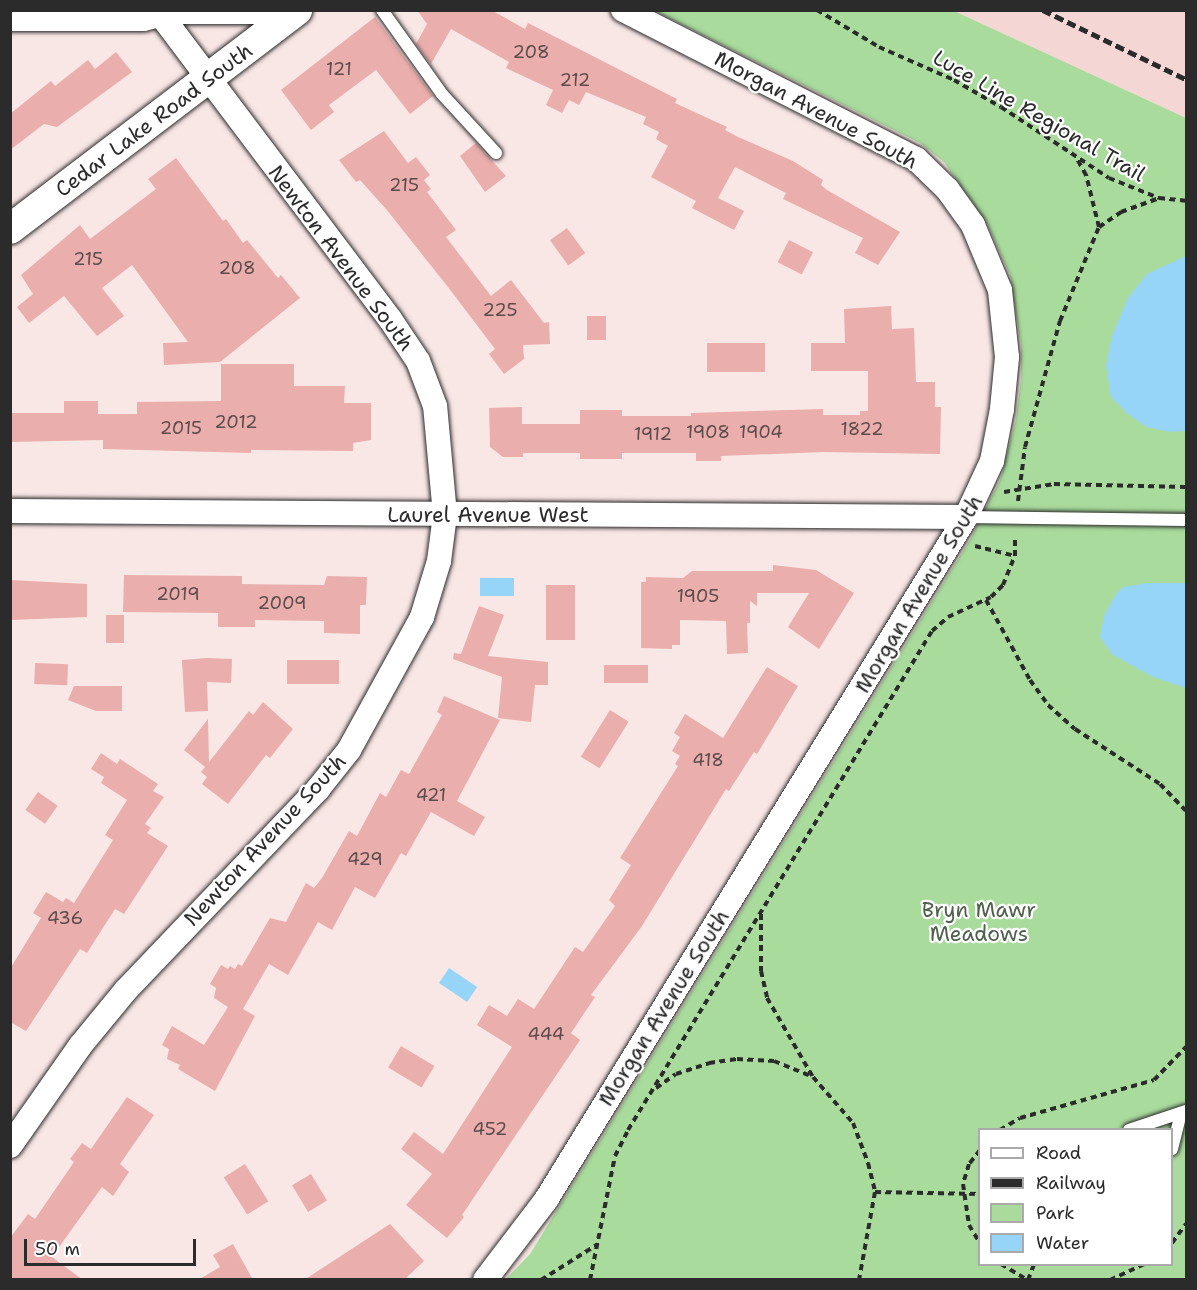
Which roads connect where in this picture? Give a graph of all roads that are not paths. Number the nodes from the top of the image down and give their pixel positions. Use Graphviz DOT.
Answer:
graph roads {
  1 [pos="382,10"];
  2 [pos="623,10"];
  3 [pos="296,11"];
  4 [pos="158,13"];
  5 [pos="10,19"];
  6 [pos="207,80"];
  7 [pos="496,153"];
  8 [pos="10,229"];
  9 [pos="10,511"];
  10 [pos="445,515"];
  11 [pos="966,516"];
  12 [pos="1186,520"];
  13 [pos="1184,1112"];
  14 [pos="1135,1128"];
  15 [pos="10,1146"];
  16 [pos="1173,1146"];
  17 [pos="484,1280"];
  1 -- 7 [label="lane"];
  2 -- 11 [label="street, Morgan Avenue South"];
  3 -- 4 [label="street"];
  3 -- 6 [label="street, Cedar Lake Road South"];
  4 -- 5 [label="street"];
  4 -- 6 [label="street, Newton Avenue South"];
  6 -- 8 [label="street, Cedar Lake Road South"];
  6 -- 10 [label="street, Newton Avenue South"];
  9 -- 10 [label="street, Laurel Avenue West"];
  10 -- 11 [label="street, Laurel Avenue West"];
  10 -- 15 [label="street, Newton Avenue South"];
  11 -- 12 [label="lane"];
  11 -- 17 [label="street, Morgan Avenue South"];
  13 -- 14 [label="lane"];
  13 -- 16 [label="lane"];
}
